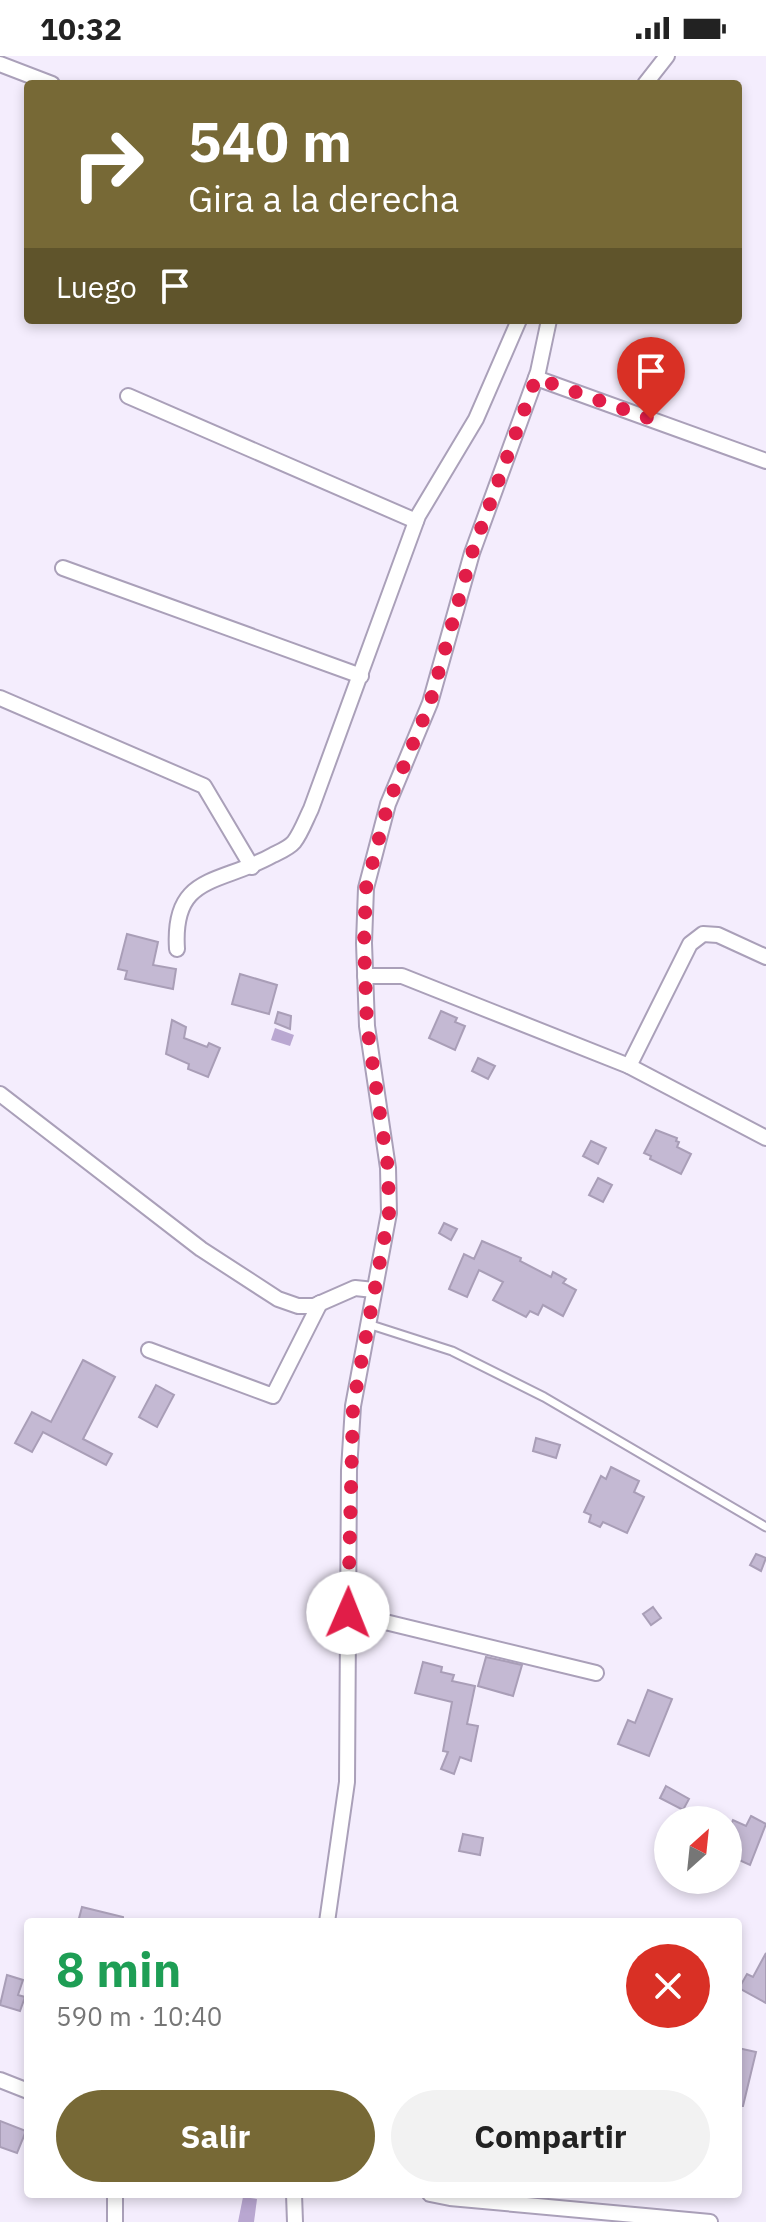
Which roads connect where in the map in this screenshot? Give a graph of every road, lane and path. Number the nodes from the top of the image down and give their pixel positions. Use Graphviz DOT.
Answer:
graph roads {
  1 [pos="667,56"];
  2 [pos="0,64"];
  3 [pos="42,80"];
  4 [pos="648,80"];
  5 [pos="517,324"];
  6 [pos="548,324"];
  7 [pos="536,378"];
  8 [pos="128,396"];
  9 [pos="766,461"];
  10 [pos="416,521"];
  11 [pos="63,568"];
  12 [pos="361,676"];
  13 [pos="0,698"];
  14 [pos="252,867"];
  15 [pos="177,949"];
  16 [pos="766,957"];
  17 [pos="365,976"];
  18 [pos="629,1066"];
  19 [pos="0,1094"];
  20 [pos="766,1138"];
  21 [pos="374,1290"];
  22 [pos="320,1303"];
  23 [pos="368,1324"];
  24 [pos="149,1350"];
  25 [pos="766,1527"];
  26 [pos="348,1613"];
  27 [pos="596,1673"];
  28 [pos="328,1918"];
  29 [pos="0,2080"];
  30 [pos="24,2089"];
  31 [pos="115,2198"];
  32 [pos="294,2198"];
  33 [pos="470,2198"];
  34 [pos="115,2222"];
  35 [pos="295,2222"];
  36 [pos="710,2222"];
  1 -- 4 [label="street"];
  2 -- 3 [label="street"];
  5 -- 10 [label="street"];
  6 -- 7 [label="street"];
  7 -- 9 [label="street"];
  7 -- 17 [label="street"];
  8 -- 10 [label="street"];
  10 -- 12 [label="street"];
  11 -- 12 [label="street"];
  12 -- 14 [label="street"];
  13 -- 14 [label="street"];
  14 -- 15 [label="street"];
  16 -- 18 [label="street"];
  17 -- 18 [label="street"];
  17 -- 21 [label="street"];
  18 -- 20 [label="street"];
  19 -- 22 [label="street"];
  21 -- 22 [label="street"];
  21 -- 23 [label="street"];
  22 -- 24 [label="street"];
  23 -- 25 [label="lane"];
  23 -- 26 [label="street"];
  26 -- 27 [label="street"];
  26 -- 28 [label="street"];
  29 -- 30 [label="street"];
  31 -- 34 [label="street"];
  32 -- 35 [label="street"];
  33 -- 36 [label="street"];
}
